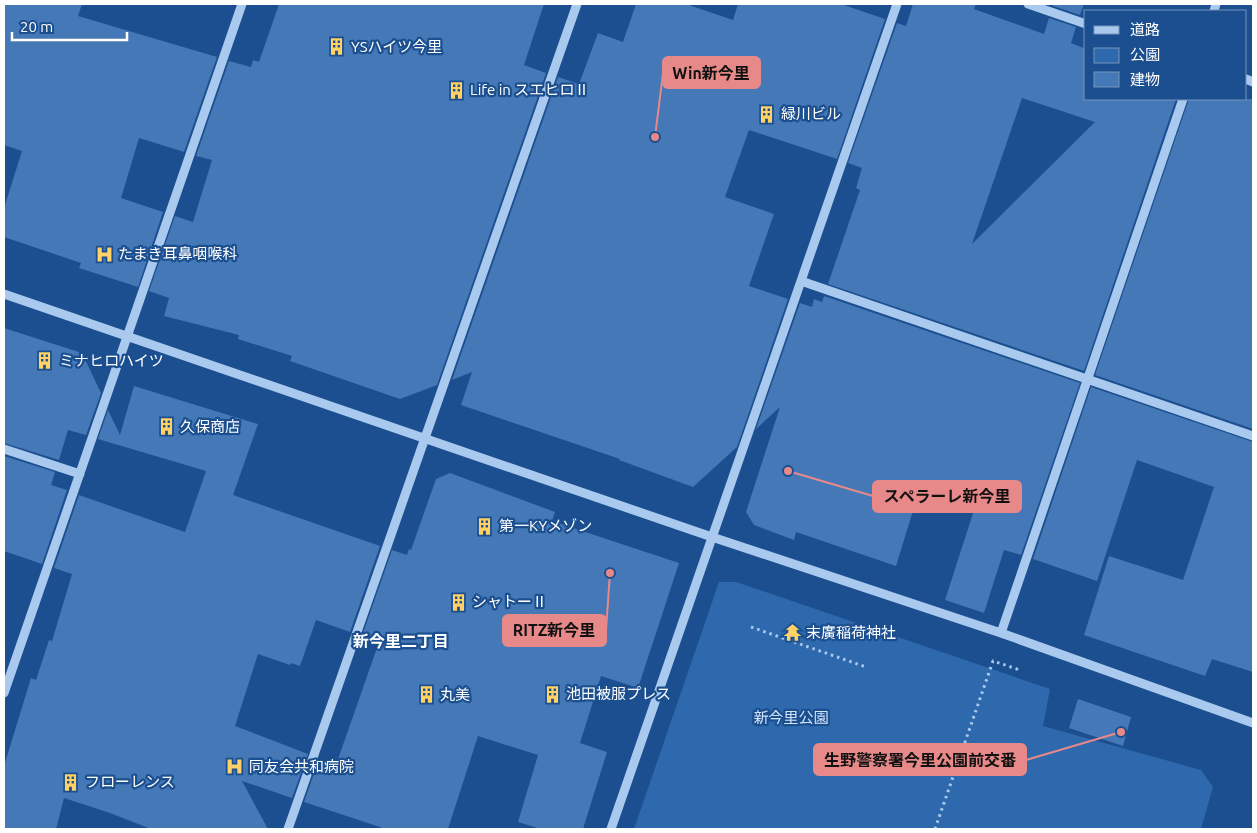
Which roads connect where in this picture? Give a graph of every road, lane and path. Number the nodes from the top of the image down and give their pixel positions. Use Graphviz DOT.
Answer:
graph roads {
  1 [pos="242,4"];
  2 [pos="577,4"];
  3 [pos="896,4"];
  4 [pos="1028,4"];
  5 [pos="1084,23"];
  6 [pos="1183,100"];
  7 [pos="801,280"];
  8 [pos="4,294"];
  9 [pos="127,336"];
  10 [pos="1087,380"];
  11 [pos="1253,436"];
  12 [pos="424,438"];
  13 [pos="4,449"];
  14 [pos="80,474"];
  15 [pos="712,537"];
  16 [pos="751,628"];
  17 [pos="1001,633"];
  18 [pos="993,661"];
  19 [pos="866,666"];
  20 [pos="4,693"];
  21 [pos="1253,723"];
  22 [pos="288,829"];
  23 [pos="611,829"];
  24 [pos="935,829"];
  1 -- 9 [label="street"];
  2 -- 12 [label="street"];
  3 -- 7 [label="street"];
  4 -- 5 [label="street"];
  6 -- 10 [label="street"];
  7 -- 10 [label="street"];
  7 -- 15 [label="street"];
  8 -- 9 [label="street"];
  9 -- 12 [label="street"];
  9 -- 14 [label="street"];
  10 -- 11 [label="street"];
  10 -- 17 [label="street"];
  12 -- 15 [label="street"];
  12 -- 22 [label="street"];
  13 -- 14 [label="street"];
  14 -- 20 [label="street"];
  15 -- 17 [label="street"];
  15 -- 23 [label="street"];
  16 -- 19 [label="path"];
  17 -- 21 [label="street"];
  18 -- 24 [label="path"];
}
